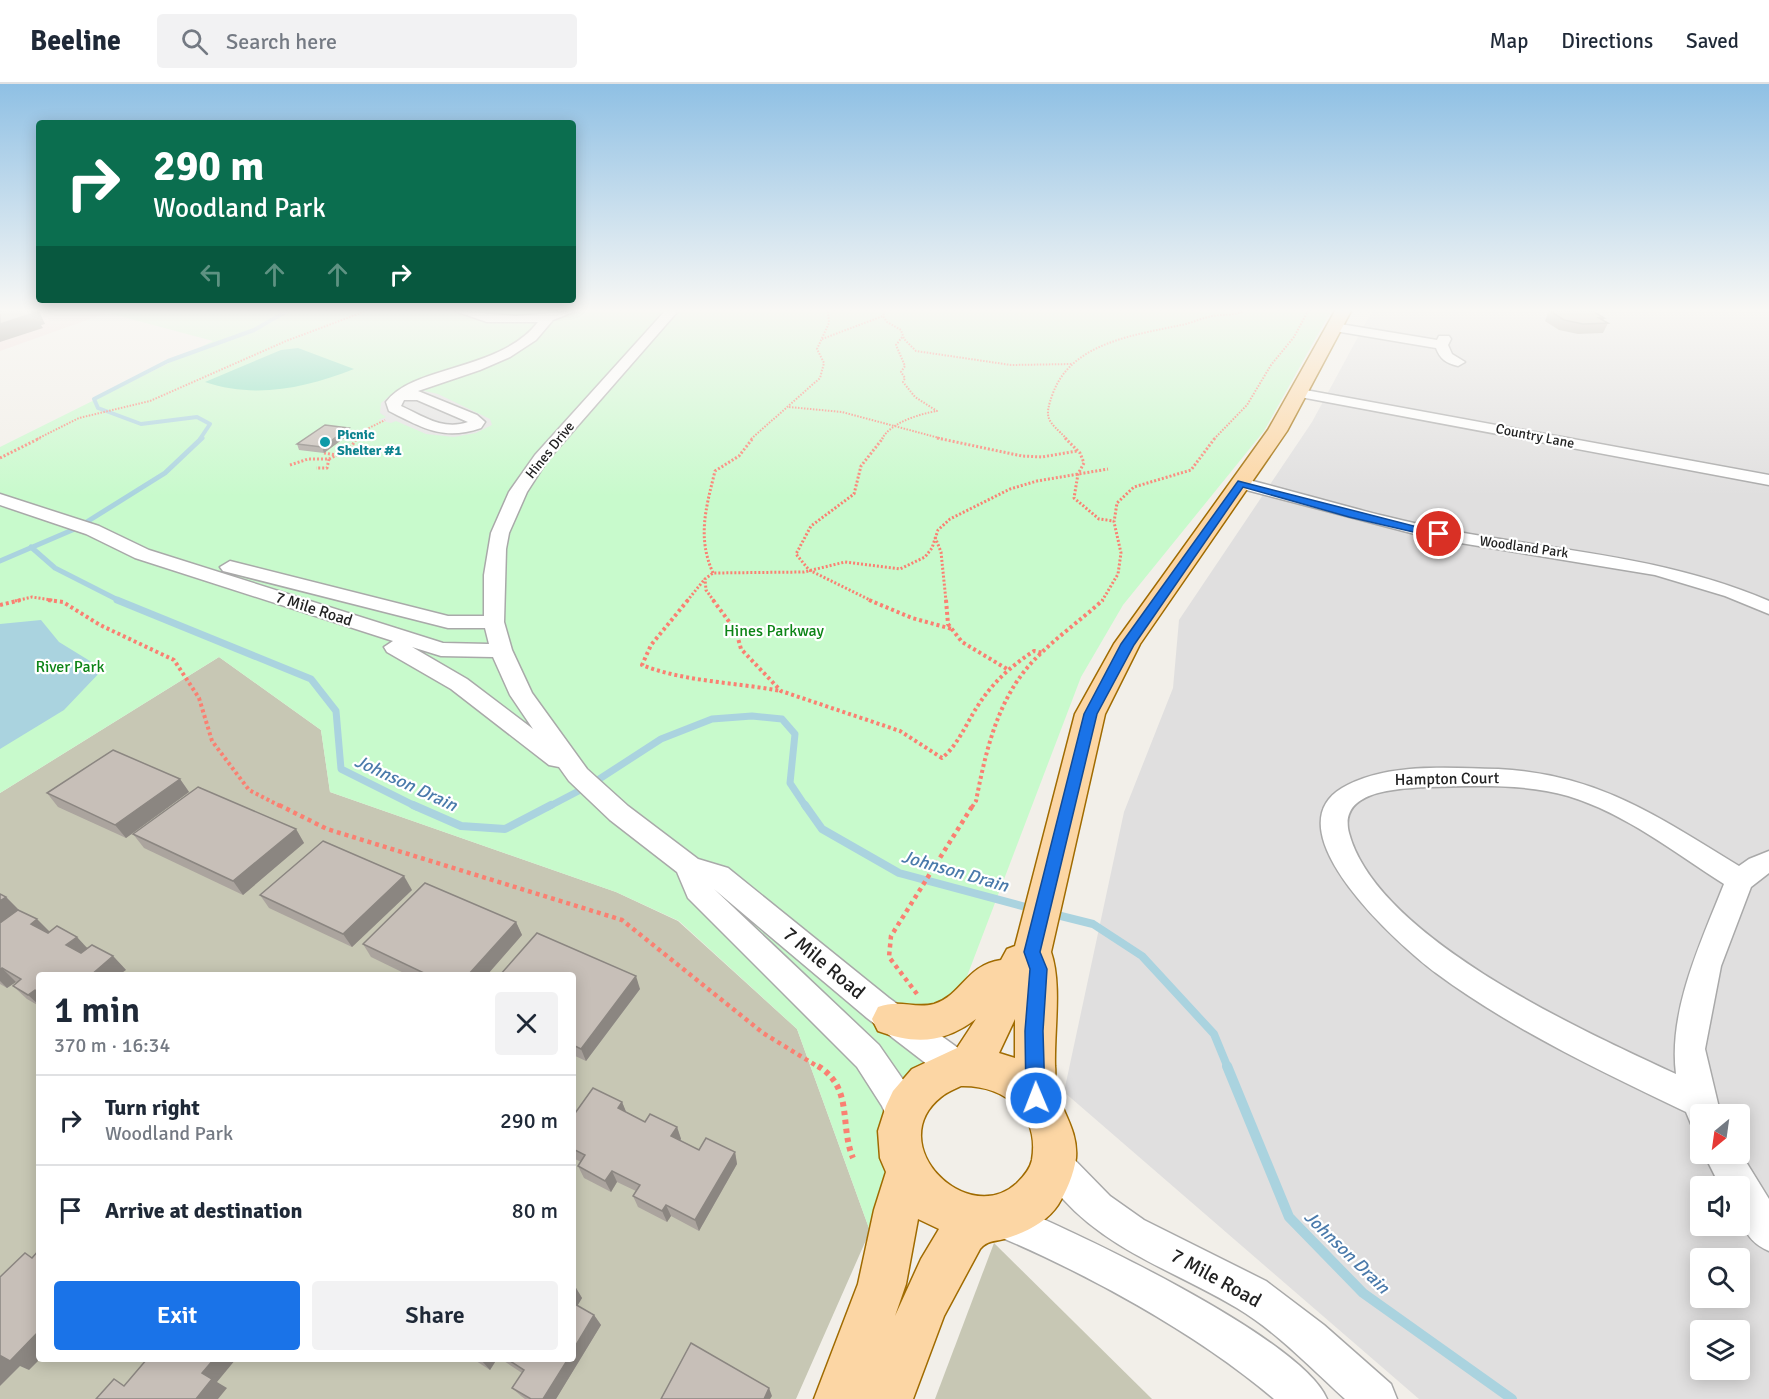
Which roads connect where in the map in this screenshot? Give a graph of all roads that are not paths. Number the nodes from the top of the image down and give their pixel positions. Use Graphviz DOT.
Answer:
graph roads {
  1 [pos="461,372"];
  2 [pos="618,372"];
  3 [pos="1311,372"];
  4 [pos="1300,393"];
  5 [pos="400,396"];
  6 [pos="1769,480"];
  7 [pos="1241,483"];
  8 [pos="0,499"];
  9 [pos="131,547"];
  10 [pos="288,600"];
  11 [pos="1769,608"];
  12 [pos="494,622"];
  13 [pos="501,650"];
  14 [pos="576,773"];
  15 [pos="1769,862"];
  16 [pos="688,866"];
  17 [pos="1740,880"];
  18 [pos="1032,940"];
  19 [pos="892,1019"];
  20 [pos="963,1067"];
  21 [pos="1036,1098"];
  22 [pos="1694,1104"];
  23 [pos="1701,1104"];
  24 [pos="903,1114"];
  25 [pos="1054,1163"];
  26 [pos="908,1172"];
  27 [pos="1750,1203"];
  28 [pos="988,1218"];
  29 [pos="1769,1232"];
  30 [pos="840,1399"];
  31 [pos="887,1399"];
  32 [pos="1305,1399"];
  33 [pos="1376,1399"];
  1 -- 5 [label="street"];
  2 -- 12 [label="street, Hines Drive"];
  3 -- 4 [label="main road"];
  4 -- 6 [label="street, Country Lane"];
  4 -- 7 [label="main road"];
  5 -- 5 [label="street"];
  7 -- 11 [label="street, Woodland Park"];
  7 -- 18 [label="main road"];
  8 -- 9 [label="street, 7 Mile Road"];
  9 -- 10 [label="street, 7 Mile Road"];
  9 -- 12 [label="street, 7 Mile Road"];
  10 -- 13 [label="street, 7 Mile Road"];
  10 -- 14 [label="street"];
  12 -- 13 [label="street, Hines Drive"];
  13 -- 14 [label="street, Hines Drive"];
  14 -- 16 [label="street, 7 Mile Road"];
  15 -- 17 [label="street"];
  16 -- 19 [label="street, 7 Mile Road"];
  16 -- 24 [label="street, 7 Mile Road"];
  17 -- 22 [label="street, Hampton Court"];
  17 -- 23 [label="street"];
  18 -- 19 [label="main road"];
  18 -- 20 [label="main road"];
  18 -- 21 [label="main road"];
  19 -- 20 [label="street, 7 Mile Road"];
  20 -- 21 [label="main road"];
  20 -- 24 [label="main road"];
  21 -- 25 [label="main road"];
  24 -- 26 [label="main road"];
  25 -- 28 [label="main road"];
  25 -- 33 [label="street, 7 Mile Road"];
  26 -- 28 [label="main road"];
  26 -- 30 [label="main road"];
  27 -- 29 [label="street"];
  28 -- 31 [label="main road"];
  28 -- 32 [label="street"];
}
